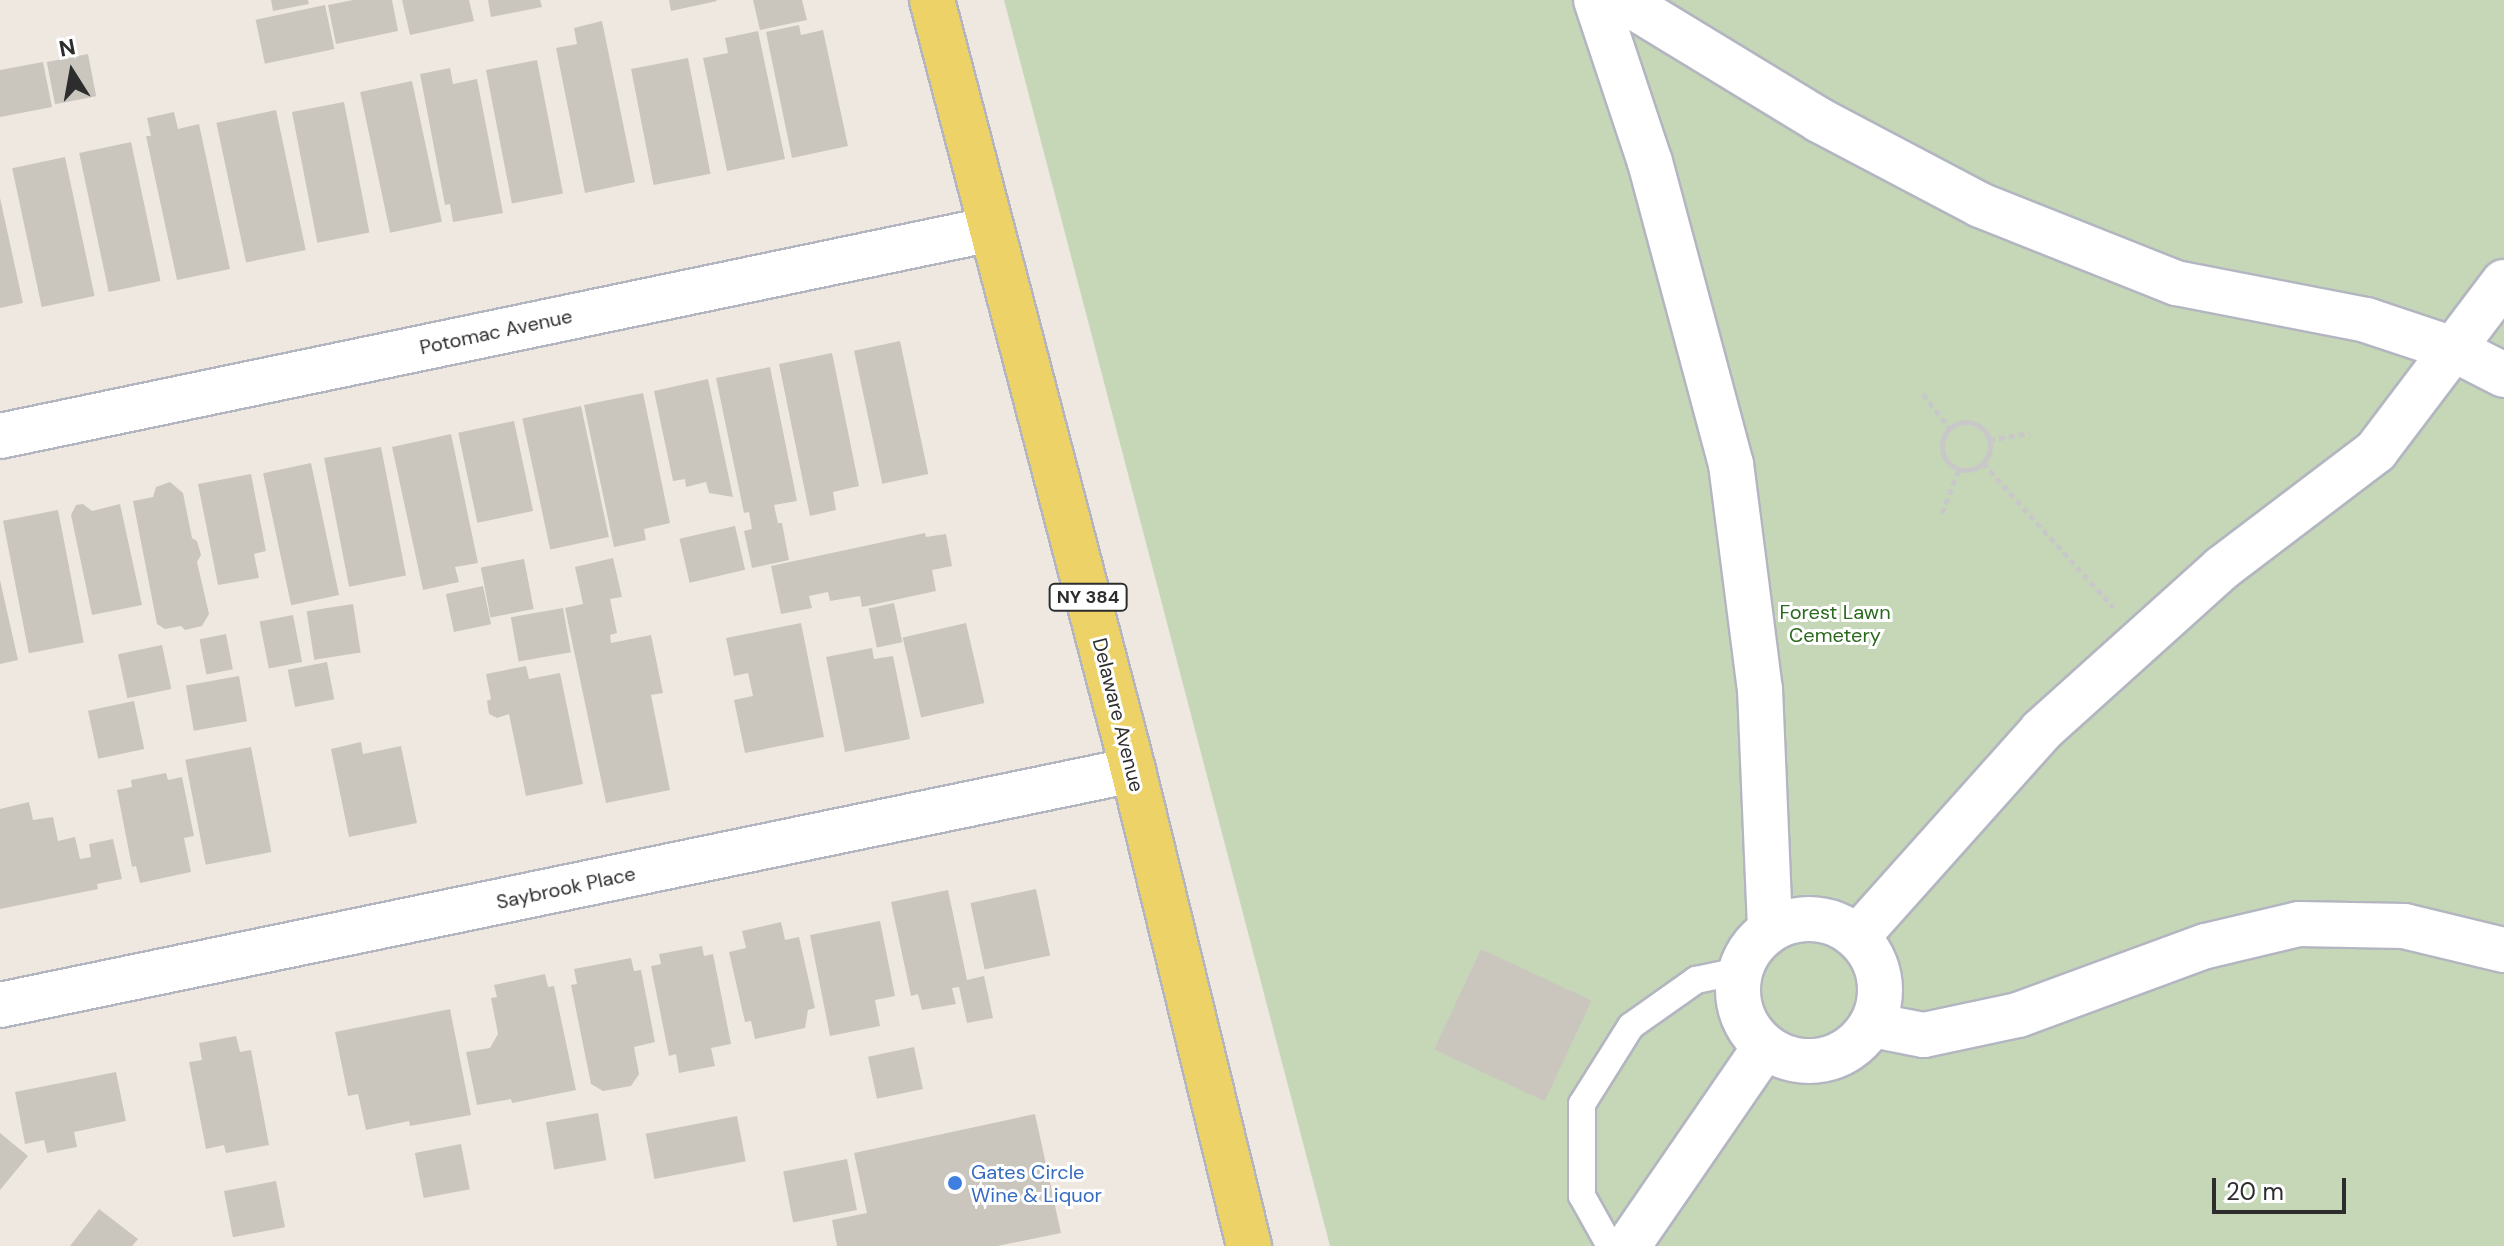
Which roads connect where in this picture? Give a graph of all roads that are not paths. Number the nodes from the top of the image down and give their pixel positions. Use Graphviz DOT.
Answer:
graph roads {
  1 [pos="932,0"];
  2 [pos="1596,0"];
  3 [pos="1622,0"];
  4 [pos="992,229"];
  5 [pos="2504,282"];
  6 [pos="2453,349"];
  7 [pos="2504,375"];
  8 [pos="0,436"];
  9 [pos="1133,770"];
  10 [pos="1770,929"];
  11 [pos="1858,936"];
  12 [pos="2504,950"];
  13 [pos="1739,971"];
  14 [pos="0,1005"];
  15 [pos="1872,1025"];
  16 [pos="1765,1047"];
  17 [pos="1249,1246"];
  18 [pos="1610,1246"];
  19 [pos="1628,1246"];
  1 -- 4 [label="main road, Delaware Avenue / NY 384"];
  2 -- 10 [label="street"];
  3 -- 6 [label="street"];
  4 -- 8 [label="street, Potomac Avenue"];
  4 -- 9 [label="main road, Delaware Avenue / NY 384"];
  5 -- 6 [label="street"];
  6 -- 7 [label="street"];
  6 -- 11 [label="street"];
  9 -- 14 [label="street, Saybrook Place"];
  9 -- 17 [label="main road, Delaware Avenue / NY 384"];
  10 -- 11 [label="street"];
  10 -- 13 [label="street"];
  11 -- 15 [label="street"];
  12 -- 15 [label="street"];
  13 -- 16 [label="street"];
  13 -- 18 [label="lane"];
  15 -- 16 [label="street"];
  16 -- 19 [label="street"];
}
